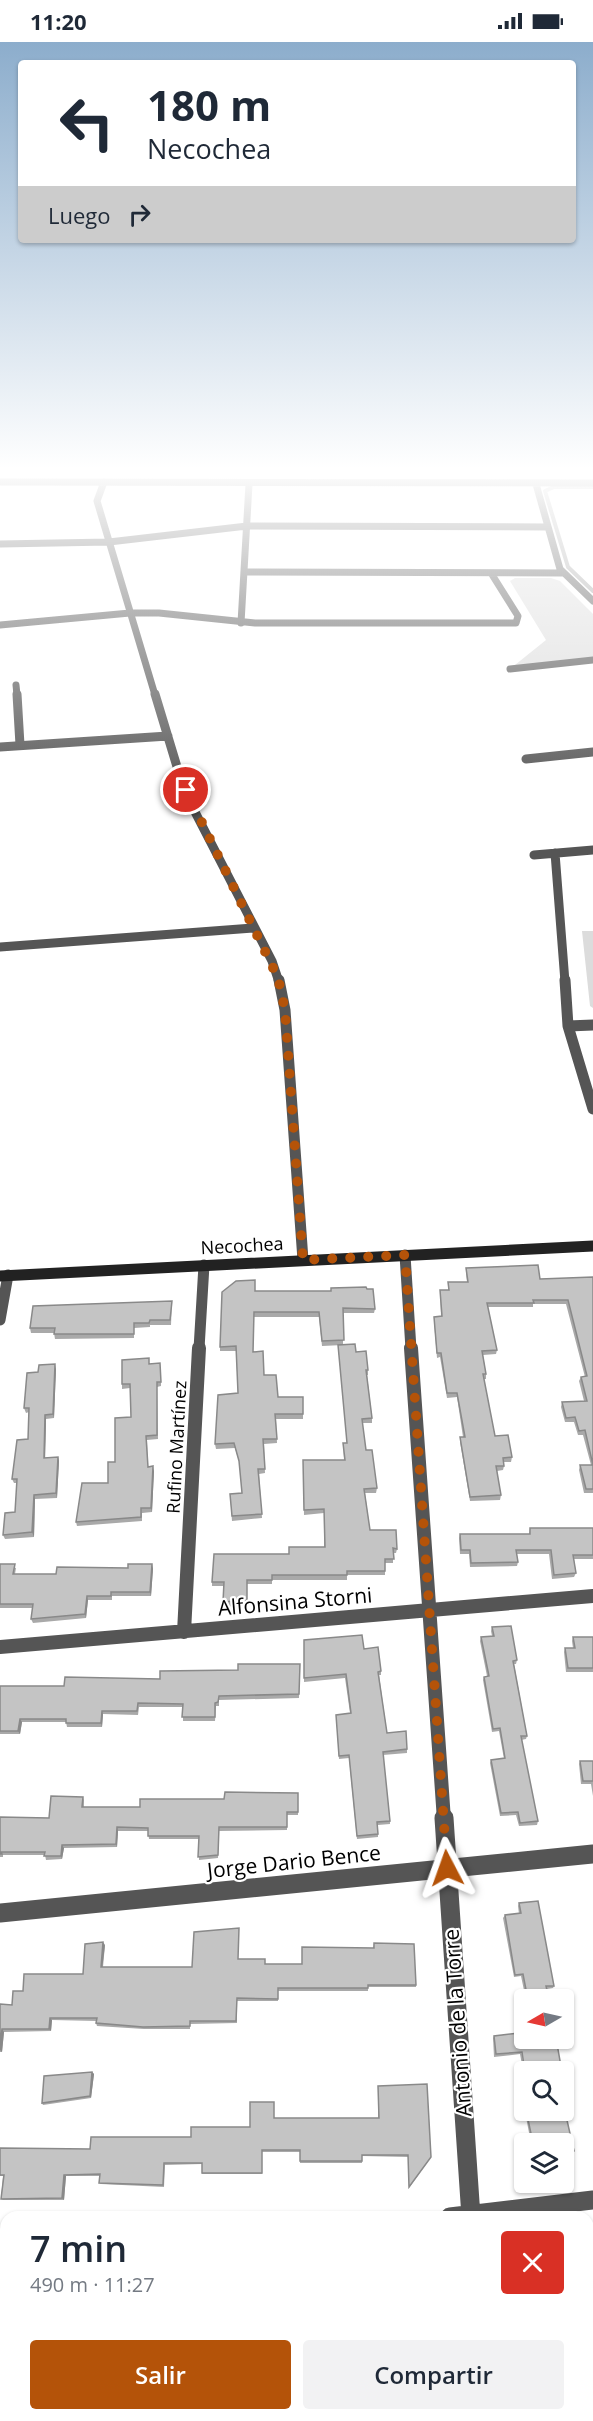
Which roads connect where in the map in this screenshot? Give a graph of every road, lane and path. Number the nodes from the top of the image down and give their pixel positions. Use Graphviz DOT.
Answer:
graph roads {
  1 [pos="121,581"];
  2 [pos="243,581"];
  3 [pos="496,581"];
  4 [pos="572,581"];
  5 [pos="593,601"];
  6 [pos="130,613"];
  7 [pos="241,623"];
  8 [pos="0,625"];
  9 [pos="593,660"];
  10 [pos="510,669"];
  11 [pos="16,685"];
  12 [pos="168,736"];
  13 [pos="20,746"];
  14 [pos="0,747"];
  15 [pos="593,752"];
  16 [pos="526,759"];
  17 [pos="593,850"];
  18 [pos="555,854"];
  19 [pos="534,855"];
  20 [pos="253,928"];
  21 [pos="0,947"];
  22 [pos="593,1025"];
  23 [pos="567,1026"];
  24 [pos="593,1108"];
  25 [pos="593,1246"];
  26 [pos="405,1255"];
  27 [pos="303,1260"];
  28 [pos="204,1265"];
  29 [pos="4,1275"];
  30 [pos="0,1320"];
  31 [pos="593,1596"];
  32 [pos="429,1610"];
  33 [pos="183,1632"];
  34 [pos="0,1647"];
  35 [pos="593,1854"];
  36 [pos="447,1868"];
  37 [pos="0,1913"];
  38 [pos="593,2200"];
  39 [pos="471,2211"];
  40 [pos="509,2211"];
  1 -- 6 [label="street"];
  2 -- 7 [label="street"];
  3 -- 7 [label="street"];
  4 -- 5 [label="street"];
  6 -- 7 [label="street"];
  6 -- 8 [label="street"];
  6 -- 12 [label="street"];
  9 -- 10 [label="street"];
  11 -- 13 [label="street"];
  12 -- 13 [label="street"];
  12 -- 20 [label="street"];
  13 -- 14 [label="street"];
  15 -- 16 [label="street"];
  17 -- 18 [label="street"];
  18 -- 19 [label="street"];
  18 -- 23 [label="street"];
  20 -- 21 [label="street"];
  20 -- 27 [label="street"];
  22 -- 23 [label="street"];
  23 -- 24 [label="street"];
  25 -- 26 [label="main road, Necochea"];
  26 -- 27 [label="main road, Necochea"];
  26 -- 32 [label="street, Antonio de la Torre"];
  27 -- 28 [label="main road, Necochea"];
  28 -- 29 [label="main road, Necochea"];
  28 -- 33 [label="street, Rufino Martínez"];
  29 -- 30 [label="street"];
  31 -- 32 [label="street, Alfonsina Storni"];
  32 -- 33 [label="street, Alfonsina Storni"];
  32 -- 36 [label="street, Antonio de la Torre"];
  33 -- 34 [label="street, Alfonsina Storni"];
  35 -- 36 [label="street, Jorge Dario Bence"];
  36 -- 37 [label="street, Jorge Dario Bence"];
  36 -- 39 [label="street, Antonio de la Torre"];
  38 -- 40 [label="street"];
}
